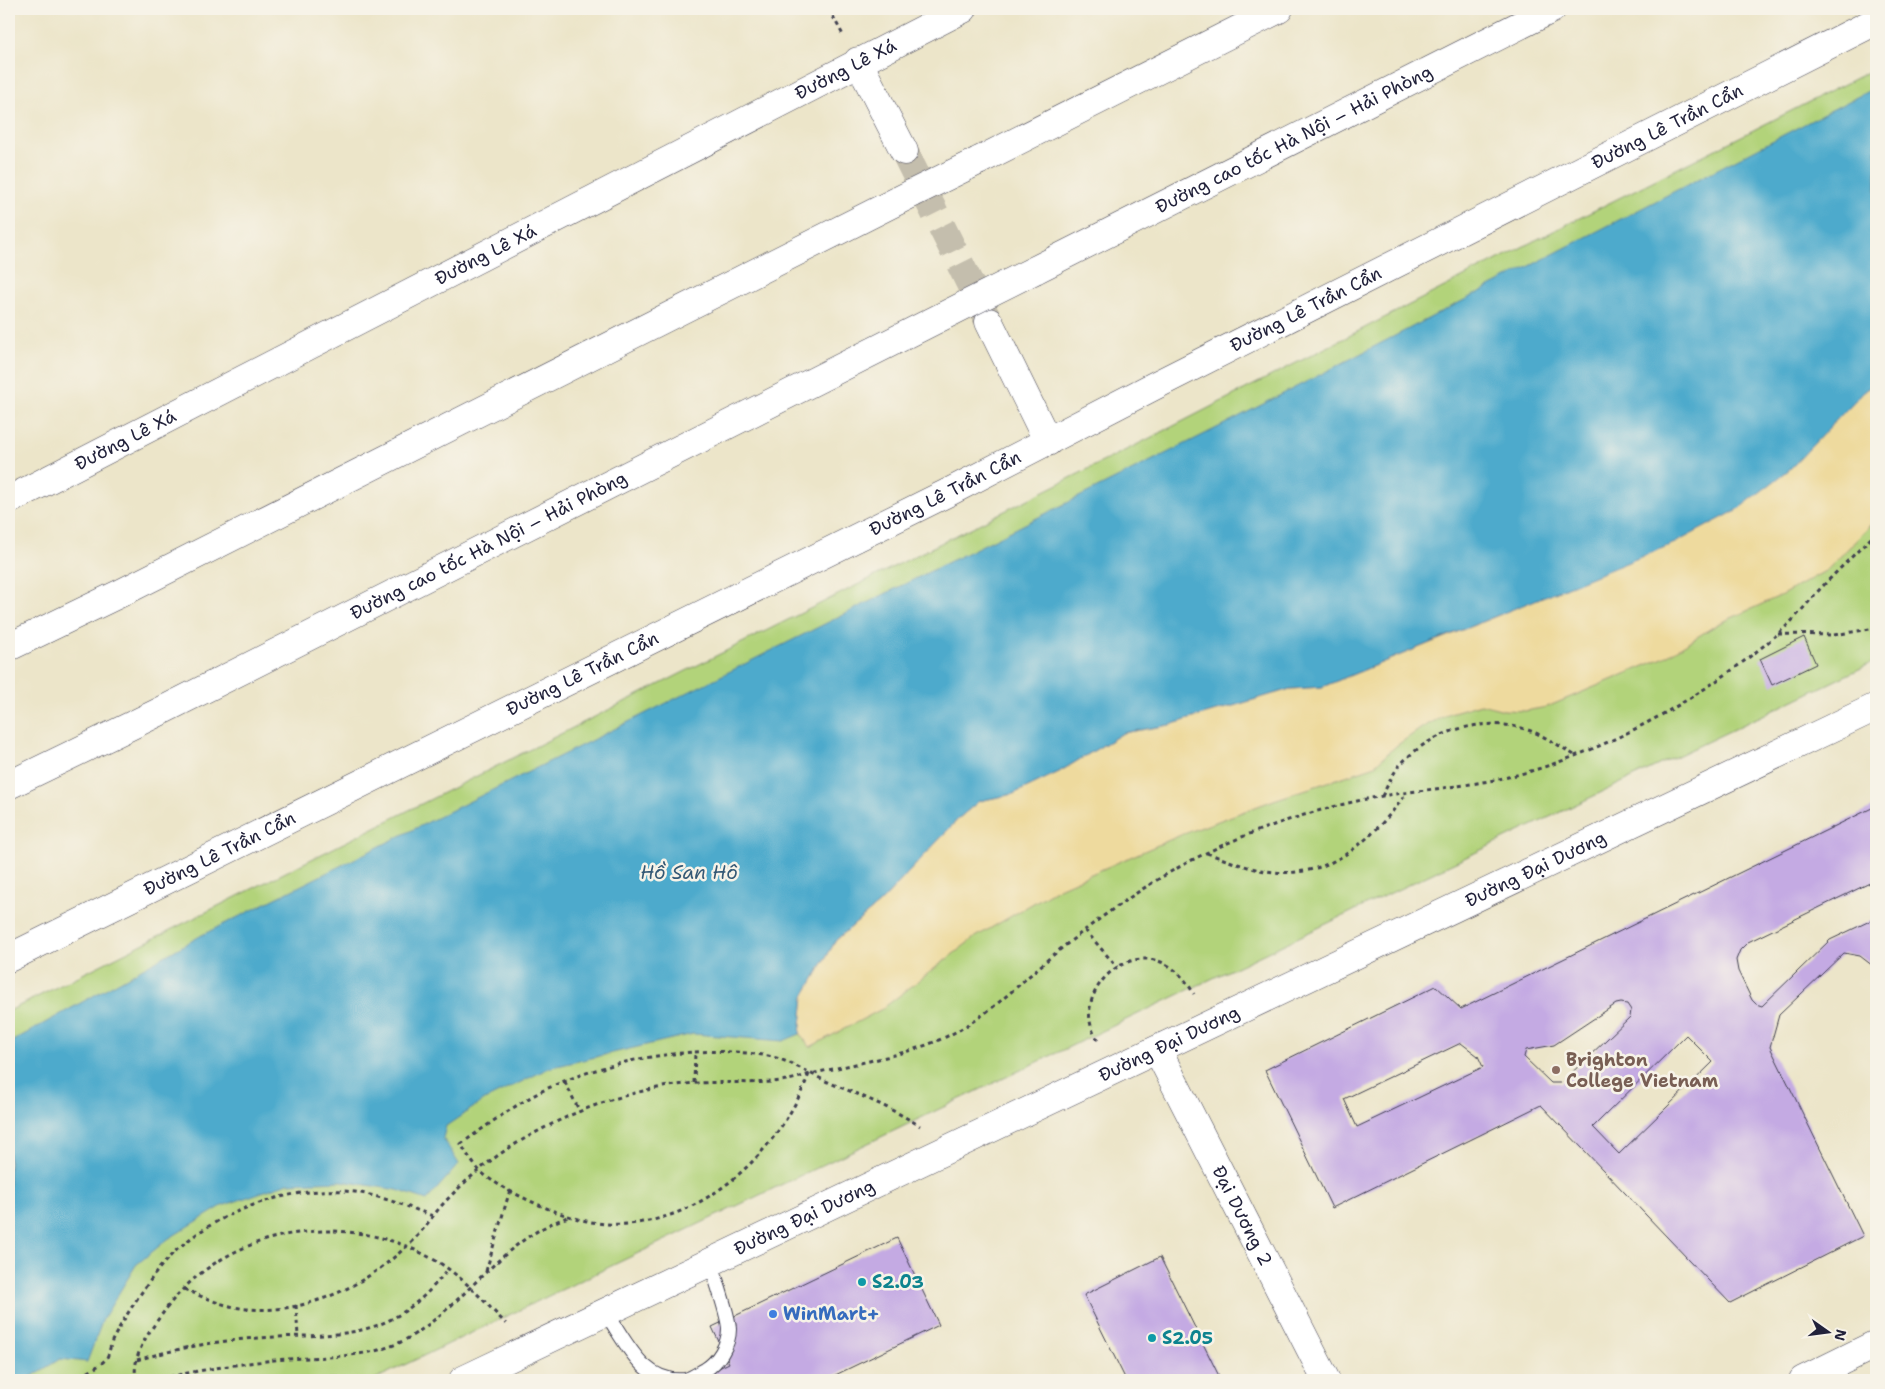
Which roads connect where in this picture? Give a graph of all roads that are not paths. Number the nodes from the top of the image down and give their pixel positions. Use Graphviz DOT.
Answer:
graph roads {
  1 [pos="963,9"];
  2 [pos="1279,9"];
  3 [pos="1552,9"];
  4 [pos="1876,21"];
  5 [pos="858,61"];
  6 [pos="904,152"];
  7 [pos="989,322"];
  8 [pos="1048,442"];
  9 [pos="9,500"];
  10 [pos="9,647"];
  11 [pos="1876,707"];
  12 [pos="9,784"];
  13 [pos="9,958"];
  14 [pos="1158,1051"];
  15 [pos="711,1263"];
  16 [pos="606,1312"];
  17 [pos="1876,1344"];
  18 [pos="463,1380"];
  19 [pos="1326,1380"];
  20 [pos="1803,1380"];
  1 -- 5 [label="main road, Đường Lê Xá"];
  2 -- 10 [label="main road, bridge"];
  3 -- 12 [label="main road, Đường cao tốc Hà Nội – Hải Phòng, bridge"];
  4 -- 8 [label="main road, Đường Lê Trần Cẩn"];
  5 -- 6 [label="main road"];
  5 -- 9 [label="main road, Đường Lê Xá"];
  7 -- 8 [label="main road"];
  8 -- 13 [label="main road, Đường Lê Trần Cẩn"];
  11 -- 14 [label="main road, Đường Đại Dương"];
  14 -- 15 [label="main road, Đường Đại Dương"];
  14 -- 19 [label="main road, Đại Dương 2"];
  15 -- 16 [label="main road, Đường Đại Dương"];
  15 -- 16 [label="lane"];
  16 -- 18 [label="main road, Đường Đại Dương"];
  17 -- 20 [label="main road"];
}
